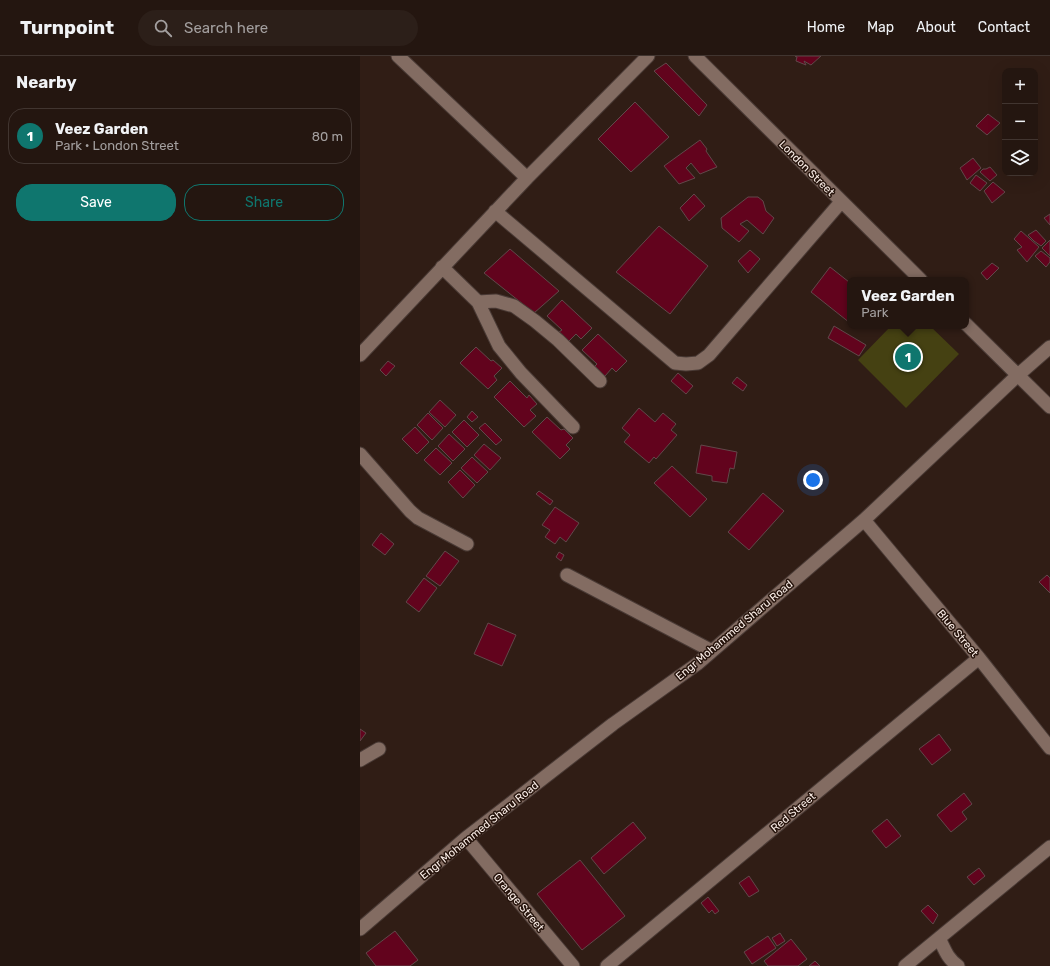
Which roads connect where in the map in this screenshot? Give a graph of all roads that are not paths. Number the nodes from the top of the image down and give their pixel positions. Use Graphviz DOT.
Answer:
graph roads {
  1 [pos="398,56"];
  2 [pos="648,56"];
  3 [pos="695,56"];
  4 [pos="527,178"];
  5 [pos="841,202"];
  6 [pos="495,211"];
  7 [pos="442,267"];
  8 [pos="918,277"];
  9 [pos="478,302"];
  10 [pos="969,327"];
  11 [pos="1050,347"];
  12 [pos="360,355"];
  13 [pos="1018,375"];
  14 [pos="600,381"];
  15 [pos="1050,407"];
  16 [pos="573,427"];
  17 [pos="360,454"];
  18 [pos="864,520"];
  19 [pos="467,544"];
  20 [pos="567,575"];
  21 [pos="712,651"];
  22 [pos="979,658"];
  23 [pos="1050,748"];
  24 [pos="379,749"];
  25 [pos="360,760"];
  26 [pos="466,838"];
  27 [pos="1050,847"];
  28 [pos="360,929"];
  29 [pos="940,938"];
  30 [pos="573,966"];
  31 [pos="607,966"];
  32 [pos="905,966"];
  33 [pos="958,966"];
  1 -- 4 [label="street"];
  2 -- 4 [label="street"];
  3 -- 5 [label="street, London Street"];
  4 -- 6 [label="street"];
  5 -- 6 [label="street"];
  5 -- 8 [label="street, London Street"];
  6 -- 7 [label="street"];
  7 -- 9 [label="street"];
  7 -- 12 [label="street"];
  9 -- 14 [label="street"];
  9 -- 16 [label="street"];
  10 -- 13 [label="street"];
  11 -- 13 [label="street, Engr Mohammed Sharu Road"];
  13 -- 15 [label="street"];
  13 -- 18 [label="street, Engr Mohammed Sharu Road"];
  17 -- 19 [label="street"];
  18 -- 21 [label="street, Engr Mohammed Sharu Road"];
  18 -- 22 [label="street, Blue Street"];
  20 -- 21 [label="street"];
  21 -- 26 [label="street, Engr Mohammed Sharu Road"];
  22 -- 23 [label="street, Blue Street"];
  22 -- 31 [label="street, Red Street"];
  24 -- 25 [label="street"];
  26 -- 28 [label="street, Engr Mohammed Sharu Road"];
  26 -- 30 [label="street, Orange Street"];
  27 -- 29 [label="street"];
  29 -- 32 [label="street"];
  29 -- 33 [label="street"];
}
